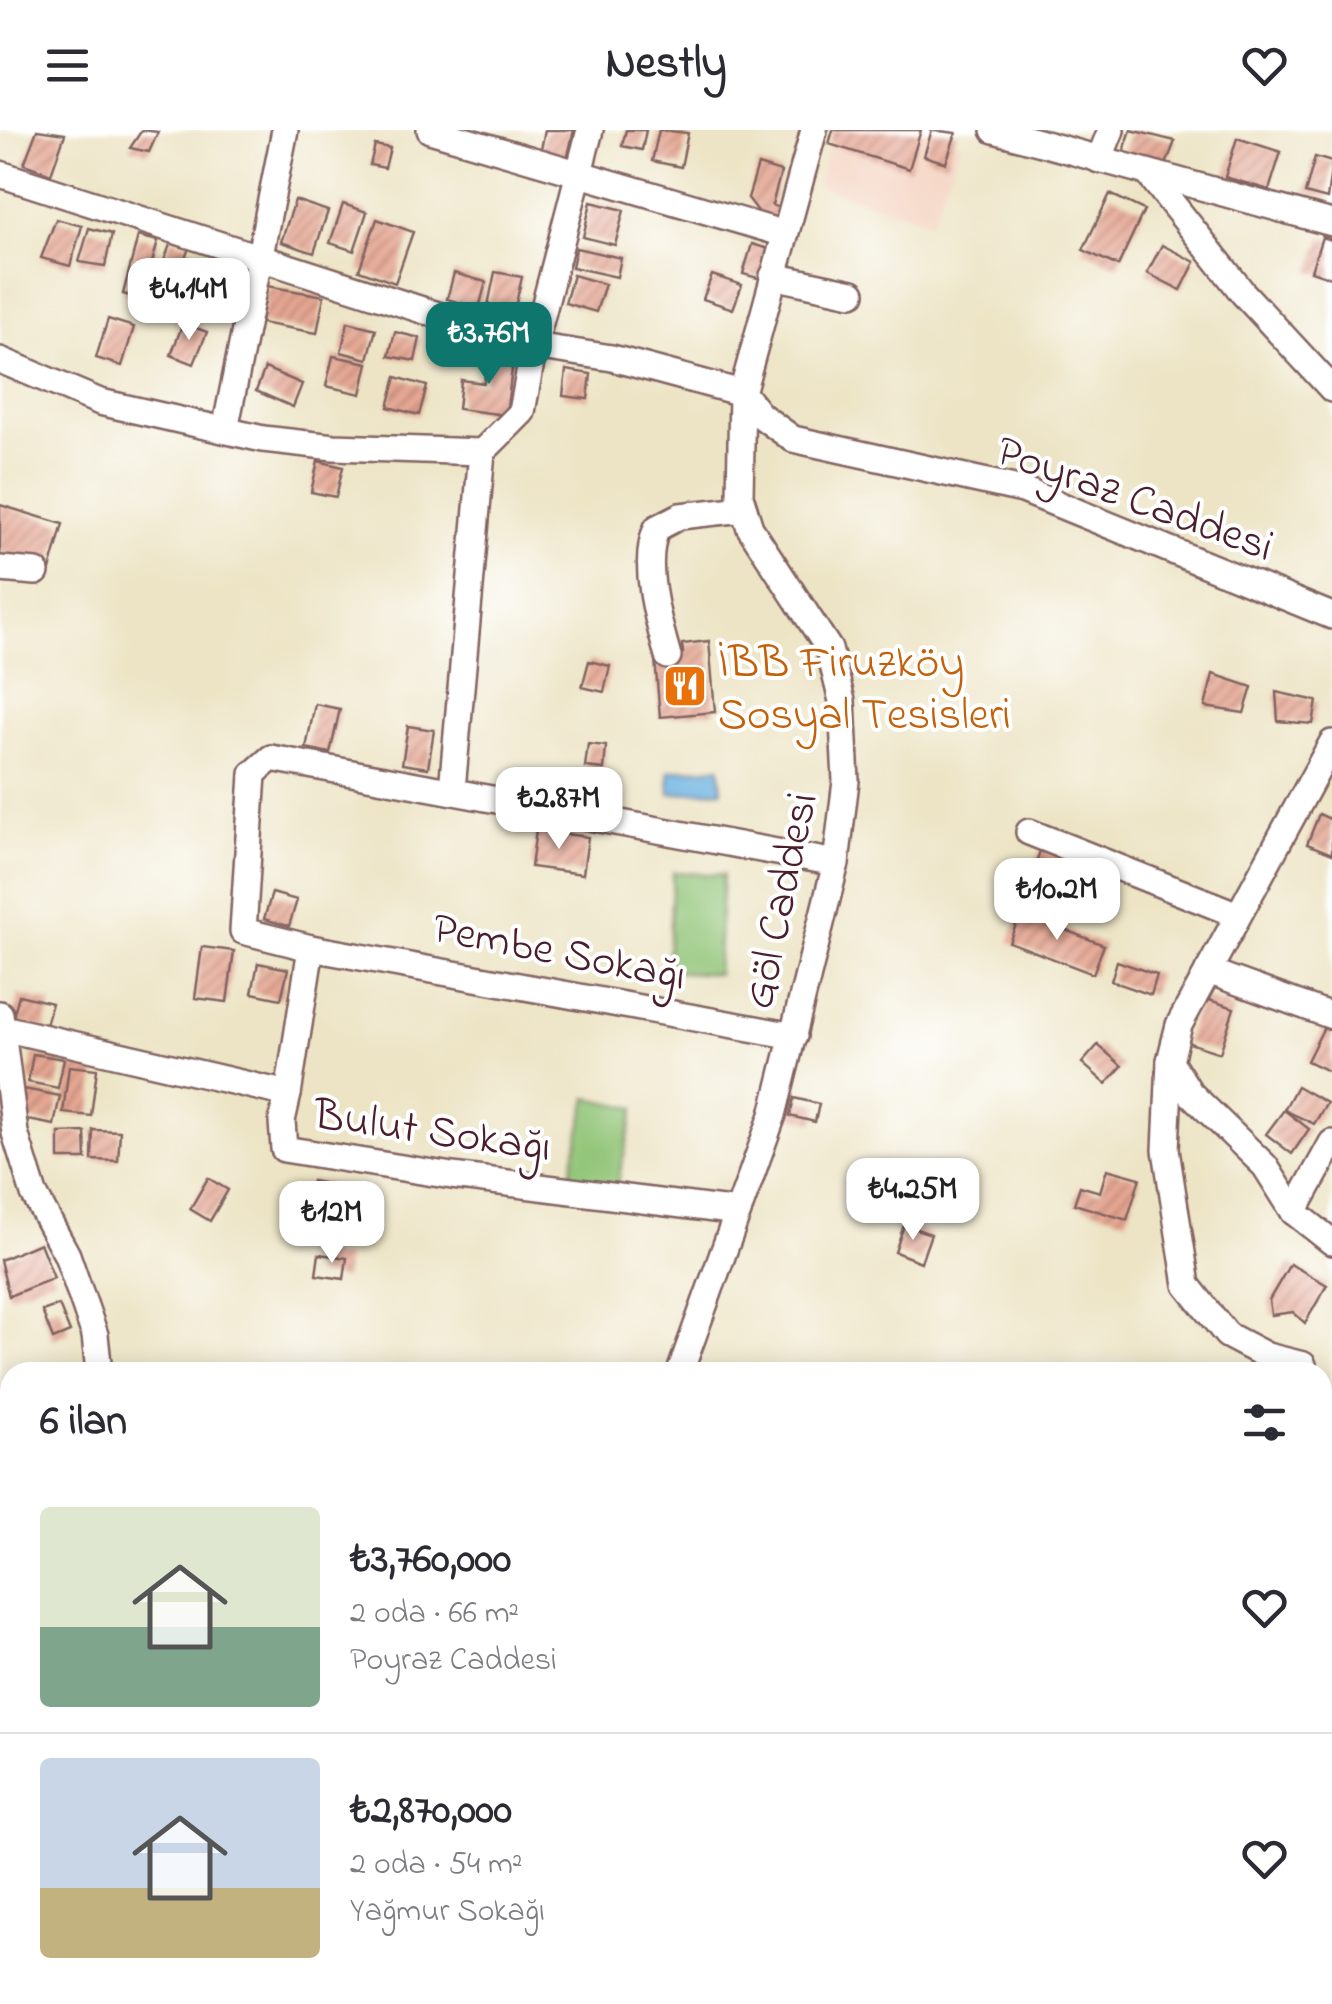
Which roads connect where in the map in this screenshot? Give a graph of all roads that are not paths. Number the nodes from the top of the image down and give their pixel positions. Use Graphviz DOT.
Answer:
graph roads {
  1 [pos="285,130"];
  2 [pos="430,130"];
  3 [pos="590,130"];
  4 [pos="814,130"];
  5 [pos="994,130"];
  6 [pos="1111,130"];
  7 [pos="1099,160"];
  8 [pos="1148,173"];
  9 [pos="0,174"];
  10 [pos="578,176"];
  11 [pos="1332,223"];
  12 [pos="785,234"];
  13 [pos="260,258"];
  14 [pos="773,276"];
  15 [pos="852,294"];
  16 [pos="534,346"];
  17 [pos="0,360"];
  18 [pos="1332,389"];
  19 [pos="742,393"];
  20 [pos="225,430"];
  21 [pos="482,452"];
  22 [pos="744,508"];
  23 [pos="0,569"];
  24 [pos="36,572"];
  25 [pos="1332,616"];
  26 [pos="668,656"];
  27 [pos="1332,743"];
  28 [pos="452,790"];
  29 [pos="1029,832"];
  30 [pos="836,863"];
  31 [pos="1238,914"];
  32 [pos="312,948"];
  33 [pos="1208,971"];
  34 [pos="1332,1016"];
  35 [pos="2,1021"];
  36 [pos="794,1036"];
  37 [pos="1170,1061"];
  38 [pos="288,1094"];
  39 [pos="7,1115"];
  40 [pos="1332,1143"];
  41 [pos="738,1212"];
  42 [pos="1294,1212"];
  43 [pos="1332,1242"];
  44 [pos="98,1362"];
  45 [pos="684,1362"];
  46 [pos="1295,1362"];
  1 -- 13 [label="street"];
  2 -- 10 [label="street"];
  3 -- 10 [label="street"];
  4 -- 12 [label="street, Göl Caddesi"];
  5 -- 7 [label="street"];
  6 -- 7 [label="street"];
  7 -- 8 [label="street"];
  8 -- 11 [label="street"];
  8 -- 18 [label="street"];
  9 -- 13 [label="street, Poyraz Caddesi"];
  10 -- 12 [label="street"];
  10 -- 16 [label="street"];
  12 -- 14 [label="street, Göl Caddesi"];
  13 -- 16 [label="street, Poyraz Caddesi"];
  13 -- 20 [label="street"];
  14 -- 15 [label="street"];
  14 -- 19 [label="street, Göl Caddesi"];
  16 -- 19 [label="street, Poyraz Caddesi"];
  16 -- 21 [label="street"];
  17 -- 20 [label="street"];
  19 -- 22 [label="street, Göl Caddesi"];
  19 -- 25 [label="street, Poyraz Caddesi"];
  20 -- 21 [label="street"];
  21 -- 28 [label="street"];
  22 -- 26 [label="street"];
  22 -- 30 [label="street, Göl Caddesi"];
  23 -- 24 [label="street"];
  27 -- 31 [label="street"];
  28 -- 30 [label="street"];
  28 -- 32 [label="street, Pembe Sokağı"];
  29 -- 31 [label="street"];
  30 -- 36 [label="street, Göl Caddesi"];
  31 -- 33 [label="street"];
  32 -- 36 [label="street, Pembe Sokağı"];
  32 -- 38 [label="street"];
  33 -- 34 [label="street"];
  33 -- 37 [label="street"];
  35 -- 38 [label="street, Bulut Sokağı"];
  35 -- 39 [label="street"];
  36 -- 41 [label="street, Göl Caddesi"];
  37 -- 42 [label="street"];
  37 -- 46 [label="street"];
  38 -- 41 [label="street, Bulut Sokağı"];
  39 -- 44 [label="street"];
  40 -- 42 [label="street"];
  41 -- 45 [label="street, Göl Caddesi"];
  42 -- 43 [label="street"];
}
